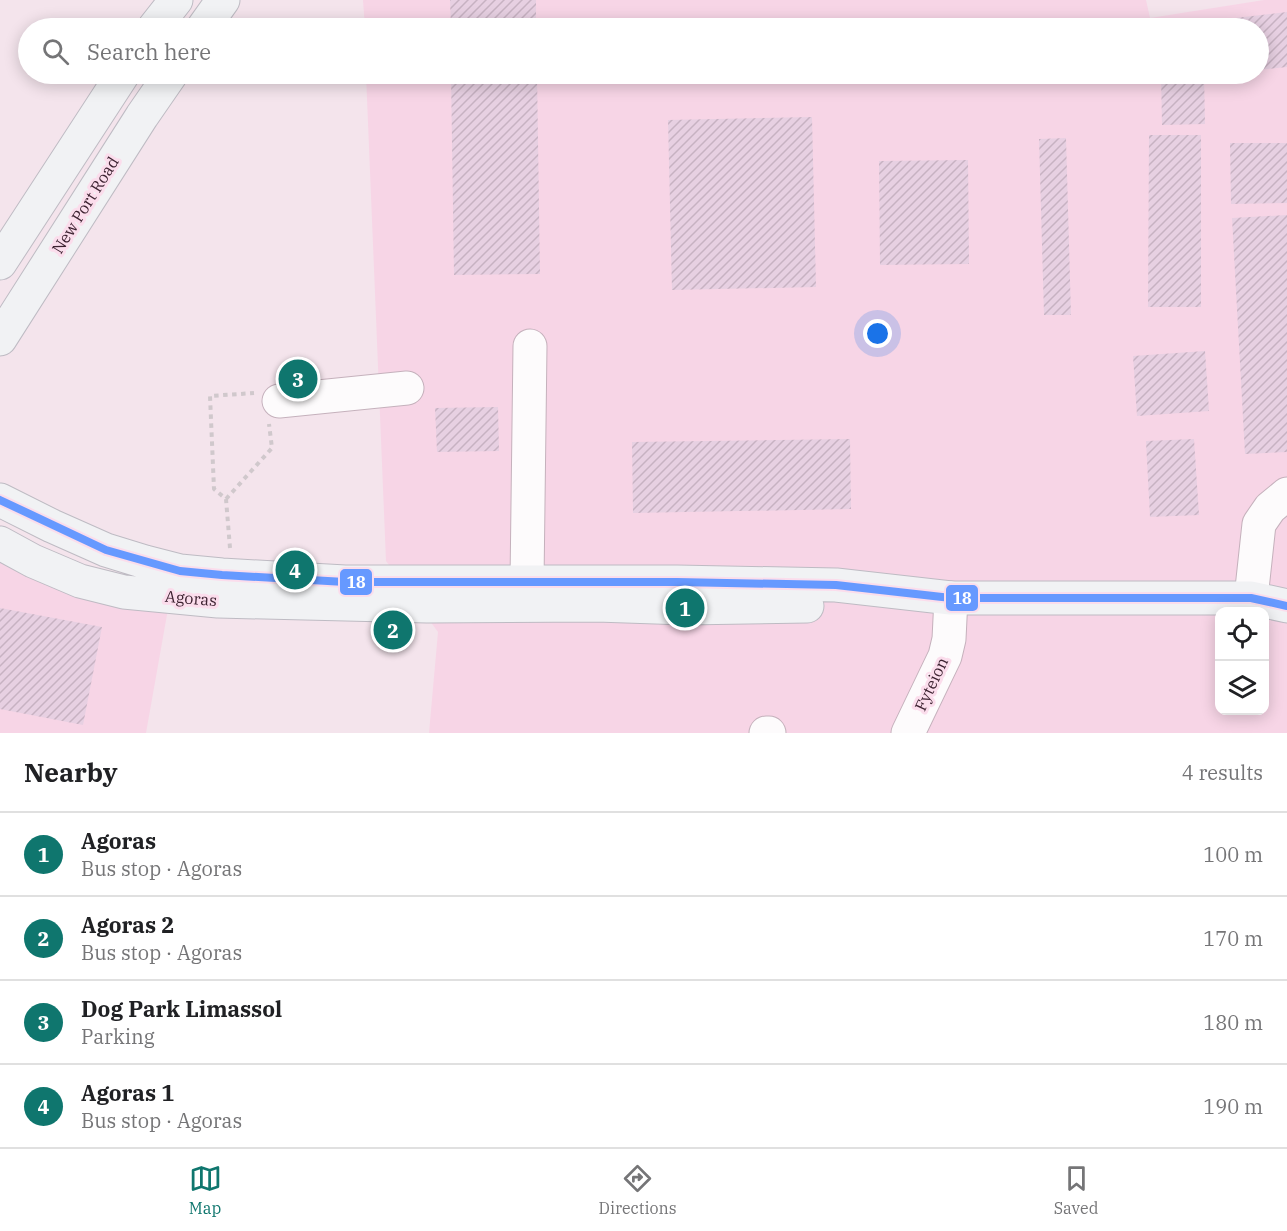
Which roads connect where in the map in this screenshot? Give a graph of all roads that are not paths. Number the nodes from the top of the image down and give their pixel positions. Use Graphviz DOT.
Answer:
graph roads {
  1 [pos="176,0"];
  2 [pos="223,0"];
  3 [pos="162,18"];
  4 [pos="210,18"];
  5 [pos="116,84"];
  6 [pos="164,84"];
  7 [pos="0,263"];
  8 [pos="0,339"];
  9 [pos="530,346"];
  10 [pos="406,388"];
  11 [pos="267,403"];
  12 [pos="1287,494"];
  13 [pos="0,500"];
  14 [pos="0,543"];
  15 [pos="527,582"];
  16 [pos="895,593"];
  17 [pos="951,598"];
  18 [pos="1251,598"];
  19 [pos="1287,606"];
  20 [pos="908,733"];
  1 -- 3 [label="main road"];
  2 -- 4 [label="main road"];
  5 -- 7 [label="main road"];
  6 -- 8 [label="main road, New Port Road"];
  9 -- 15 [label="street"];
  10 -- 11 [label="street"];
  12 -- 18 [label="street"];
  13 -- 15 [label="main road, Agoras"];
  14 -- 16 [label="main road, Agoras"];
  15 -- 16 [label="main road, Agoras"];
  16 -- 17 [label="main road, Agoras"];
  17 -- 18 [label="main road, Agoras"];
  17 -- 20 [label="street, Fyteion"];
  18 -- 19 [label="main road, Agoras"];
}
